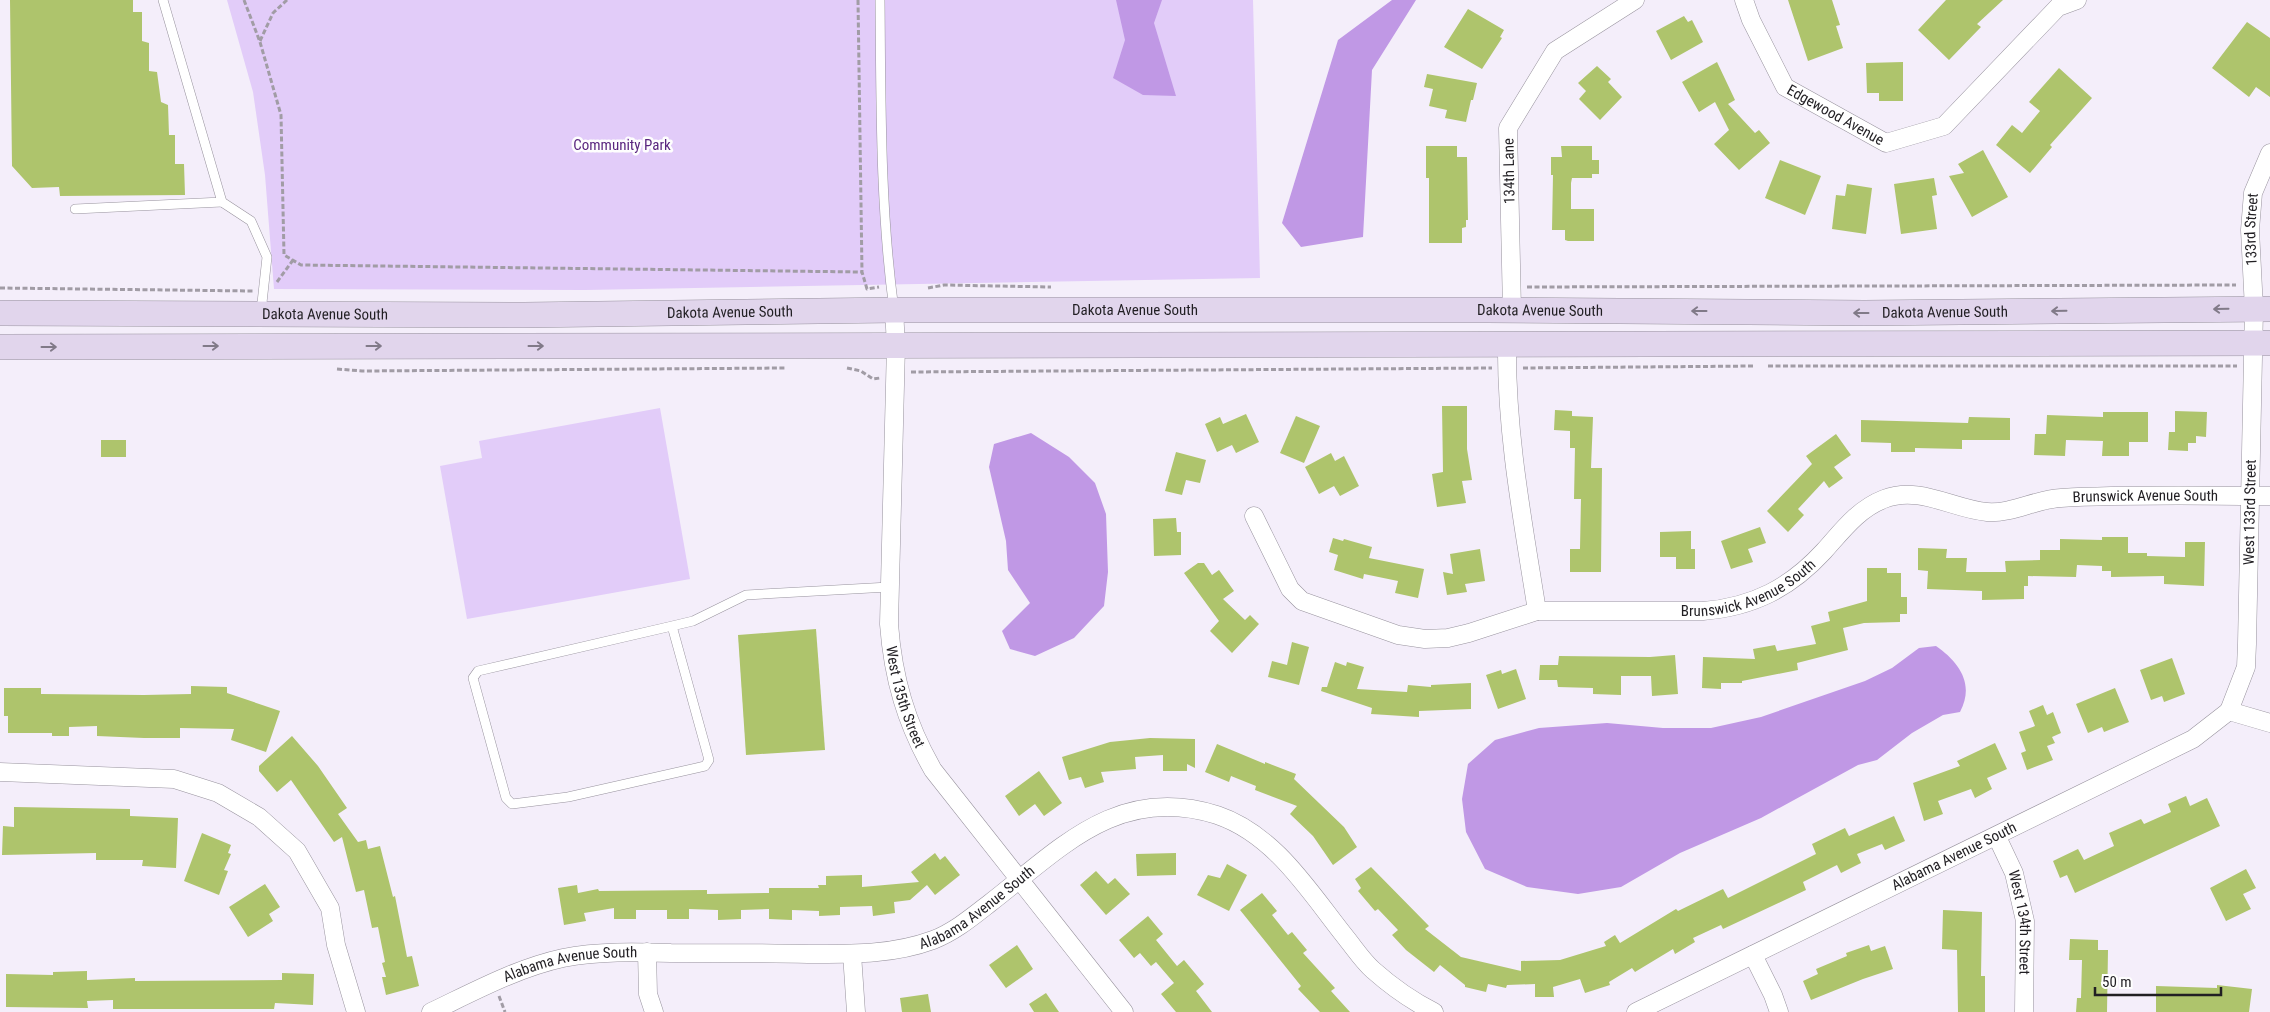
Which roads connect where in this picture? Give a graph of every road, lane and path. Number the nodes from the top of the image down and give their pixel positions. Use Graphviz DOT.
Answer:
graph roads {
  1 [pos="163,0"];
  2 [pos="244,0"];
  3 [pos="287,0"];
  4 [pos="858,0"];
  5 [pos="880,0"];
  6 [pos="1635,0"];
  7 [pos="1744,0"];
  8 [pos="2077,0"];
  9 [pos="260,42"];
  10 [pos="2270,153"];
  11 [pos="222,202"];
  12 [pos="75,209"];
  13 [pos="292,260"];
  14 [pos="862,272"];
  15 [pos="2252,284"];
  16 [pos="891,285"];
  17 [pos="0,288"];
  18 [pos="923,288"];
  19 [pos="1056,288"];
  20 [pos="1512,299"];
  21 [pos="262,302"];
  22 [pos="2262,309"];
  23 [pos="894,310"];
  24 [pos="0,313"];
  25 [pos="896,345"];
  26 [pos="0,347"];
  27 [pos="2259,350"];
  28 [pos="1507,356"];
  29 [pos="328,368"];
  30 [pos="790,368"];
  31 [pos="840,368"];
  32 [pos="895,374"];
  33 [pos="2251,496"];
  34 [pos="2270,496"];
  35 [pos="1254,516"];
  36 [pos="889,587"];
  37 [pos="1537,611"];
  38 [pos="672,626"];
  39 [pos="2229,711"];
  40 [pos="2270,723"];
  41 [pos="0,772"];
  42 [pos="1997,837"];
  43 [pos="1020,880"];
  44 [pos="647,952"];
  45 [pos="852,954"];
  46 [pos="1753,955"];
  47 [pos="356,1012"];
  48 [pos="431,1012"];
  49 [pos="654,1012"];
  50 [pos="856,1012"];
  51 [pos="1124,1012"];
  52 [pos="1434,1012"];
  53 [pos="1636,1012"];
  54 [pos="1779,1012"];
  55 [pos="2024,1012"];
  1 -- 11 [label="lane"];
  2 -- 9 [label="path"];
  3 -- 9 [label="path"];
  4 -- 14 [label="path"];
  5 -- 16 [label="lane"];
  6 -- 20 [label="street, 134th Lane"];
  7 -- 8 [label="street, Edgewood Avenue"];
  9 -- 13 [label="path"];
  10 -- 15 [label="street, 133rd Street"];
  11 -- 12 [label="lane"];
  11 -- 21 [label="lane"];
  13 -- 14 [label="path"];
  13 -- 21 [label="path"];
  14 -- 16 [label="path"];
  15 -- 20 [label="path"];
  15 -- 22 [label="street, 133rd Street"];
  16 -- 23 [label="lane"];
  17 -- 21 [label="path"];
  18 -- 19 [label="path"];
  22 -- 20 [label="main road, Dakota Avenue South, one-way"];
  20 -- 23 [label="main road, Dakota Avenue South"];
  21 -- 23 [label="main road, Dakota Avenue South"];
  21 -- 24 [label="main road, Dakota Avenue South"];
  22 -- 27 [label="street, West 133rd Street"];
  23 -- 25 [label="street, West 135th Street"];
  26 -- 25 [label="main road, Dakota Avenue South, one-way"];
  25 -- 28 [label="main road, Dakota Avenue South"];
  25 -- 32 [label="street, West 135th Street"];
  27 -- 28 [label="main road, Dakota Avenue South"];
  27 -- 28 [label="path"];
  27 -- 33 [label="street, West 133rd Street"];
  28 -- 32 [label="path"];
  28 -- 37 [label="street"];
  29 -- 30 [label="path"];
  31 -- 32 [label="path"];
  32 -- 36 [label="street, West 135th Street"];
  33 -- 34 [label="street, Brunswick Avenue South"];
  33 -- 37 [label="street, Brunswick Avenue South"];
  33 -- 39 [label="street, West 133rd Street"];
  35 -- 37 [label="street, Brunswick Avenue South"];
  36 -- 38 [label="lane"];
  36 -- 43 [label="street, West 135th Street"];
  38 -- 38 [label="lane"];
  39 -- 40 [label="street"];
  39 -- 42 [label="street, Alabama Avenue South"];
  41 -- 47 [label="street"];
  42 -- 46 [label="street, Alabama Avenue South"];
  42 -- 55 [label="street, West 134th Street"];
  43 -- 45 [label="street, Alabama Avenue South"];
  43 -- 51 [label="street, West 135th Street"];
  43 -- 52 [label="street, Alabama Avenue South"];
  44 -- 45 [label="street, Alabama Avenue South"];
  44 -- 48 [label="street, Alabama Avenue South"];
  44 -- 49 [label="street"];
  45 -- 50 [label="street"];
  46 -- 53 [label="street, Alabama Avenue South"];
  46 -- 54 [label="street"];
}
